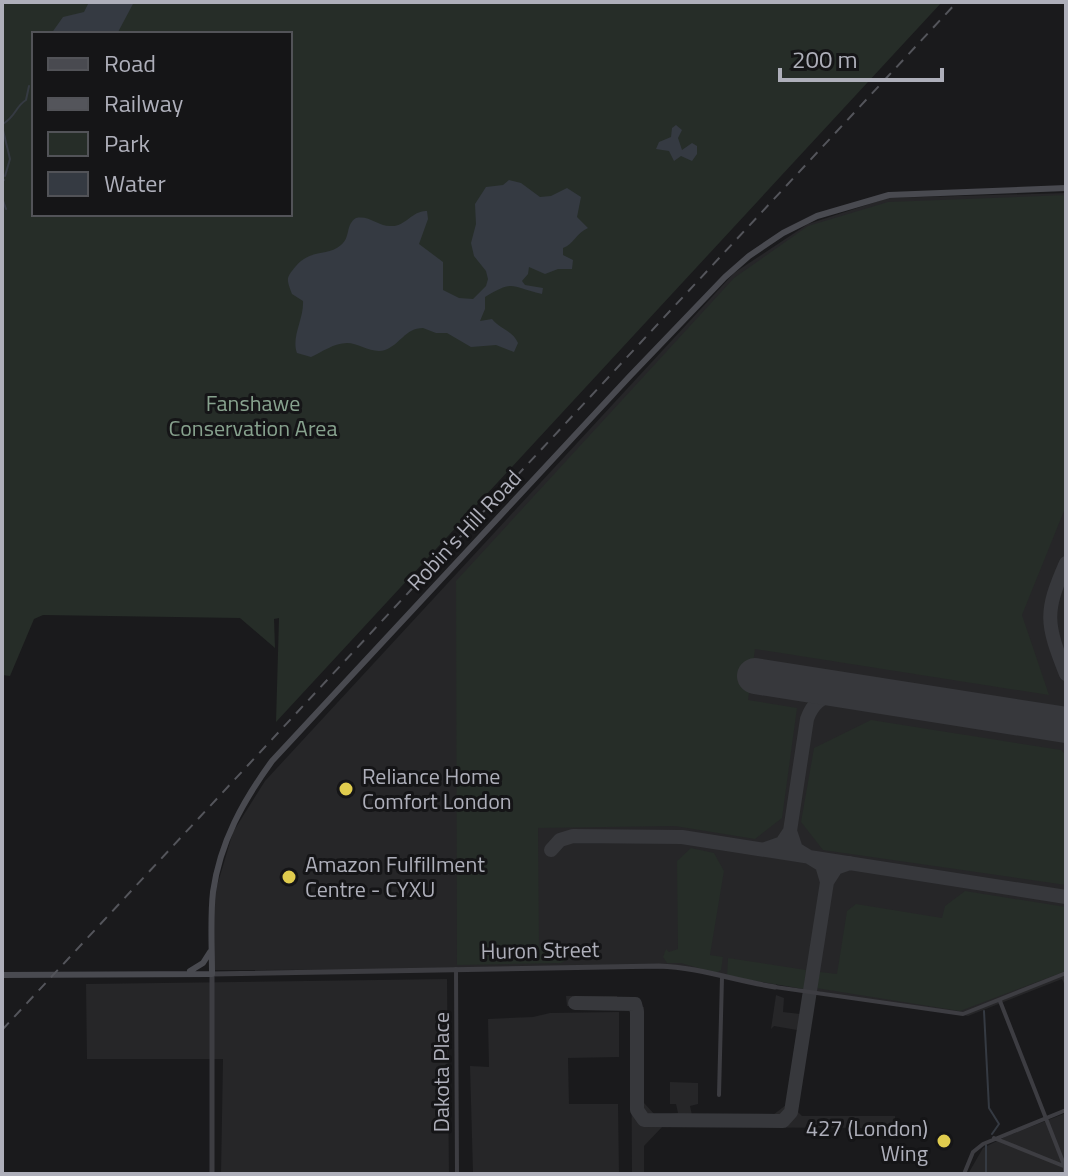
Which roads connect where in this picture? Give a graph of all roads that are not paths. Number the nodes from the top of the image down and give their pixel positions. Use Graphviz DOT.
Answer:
graph roads {
  1 [pos="1066,188"];
  2 [pos="212,945"];
  3 [pos="456,969"];
  4 [pos="182,973"];
  5 [pos="212,974"];
  6 [pos="1065,974"];
  7 [pos="2,975"];
  8 [pos="722,977"];
  9 [pos="1066,981"];
  10 [pos="775,987"];
  11 [pos="1000,1000"];
  12 [pos="719,1095"];
  13 [pos="1066,1110"];
  14 [pos="1045,1118"];
  15 [pos="994,1138"];
  16 [pos="1066,1167"];
  17 [pos="212,1174"];
  18 [pos="457,1174"];
  19 [pos="964,1174"];
  20 [pos="1065,1174"];
  1 -- 2 [label="main road, Robin's Hill Road"];
  2 -- 4 [label="main road"];
  2 -- 5 [label="main road, Robin's Hill Road"];
  3 -- 5 [label="street, Huron Street"];
  3 -- 8 [label="street, Huron Street"];
  3 -- 18 [label="street, Dakota Place"];
  4 -- 5 [label="main road, Huron Street"];
  4 -- 7 [label="main road, Huron Street"];
  5 -- 17 [label="street, Robin's Hill Road"];
  6 -- 9 [label="street"];
  6 -- 11 [label="street, Huron Street"];
  8 -- 10 [label="street, Huron Street"];
  8 -- 12 [label="street"];
  10 -- 11 [label="street, Huron Street"];
  11 -- 14 [label="street"];
  13 -- 14 [label="street"];
  14 -- 15 [label="street"];
  14 -- 16 [label="street"];
  15 -- 16 [label="street"];
  15 -- 19 [label="street"];
  16 -- 20 [label="street"];
}
